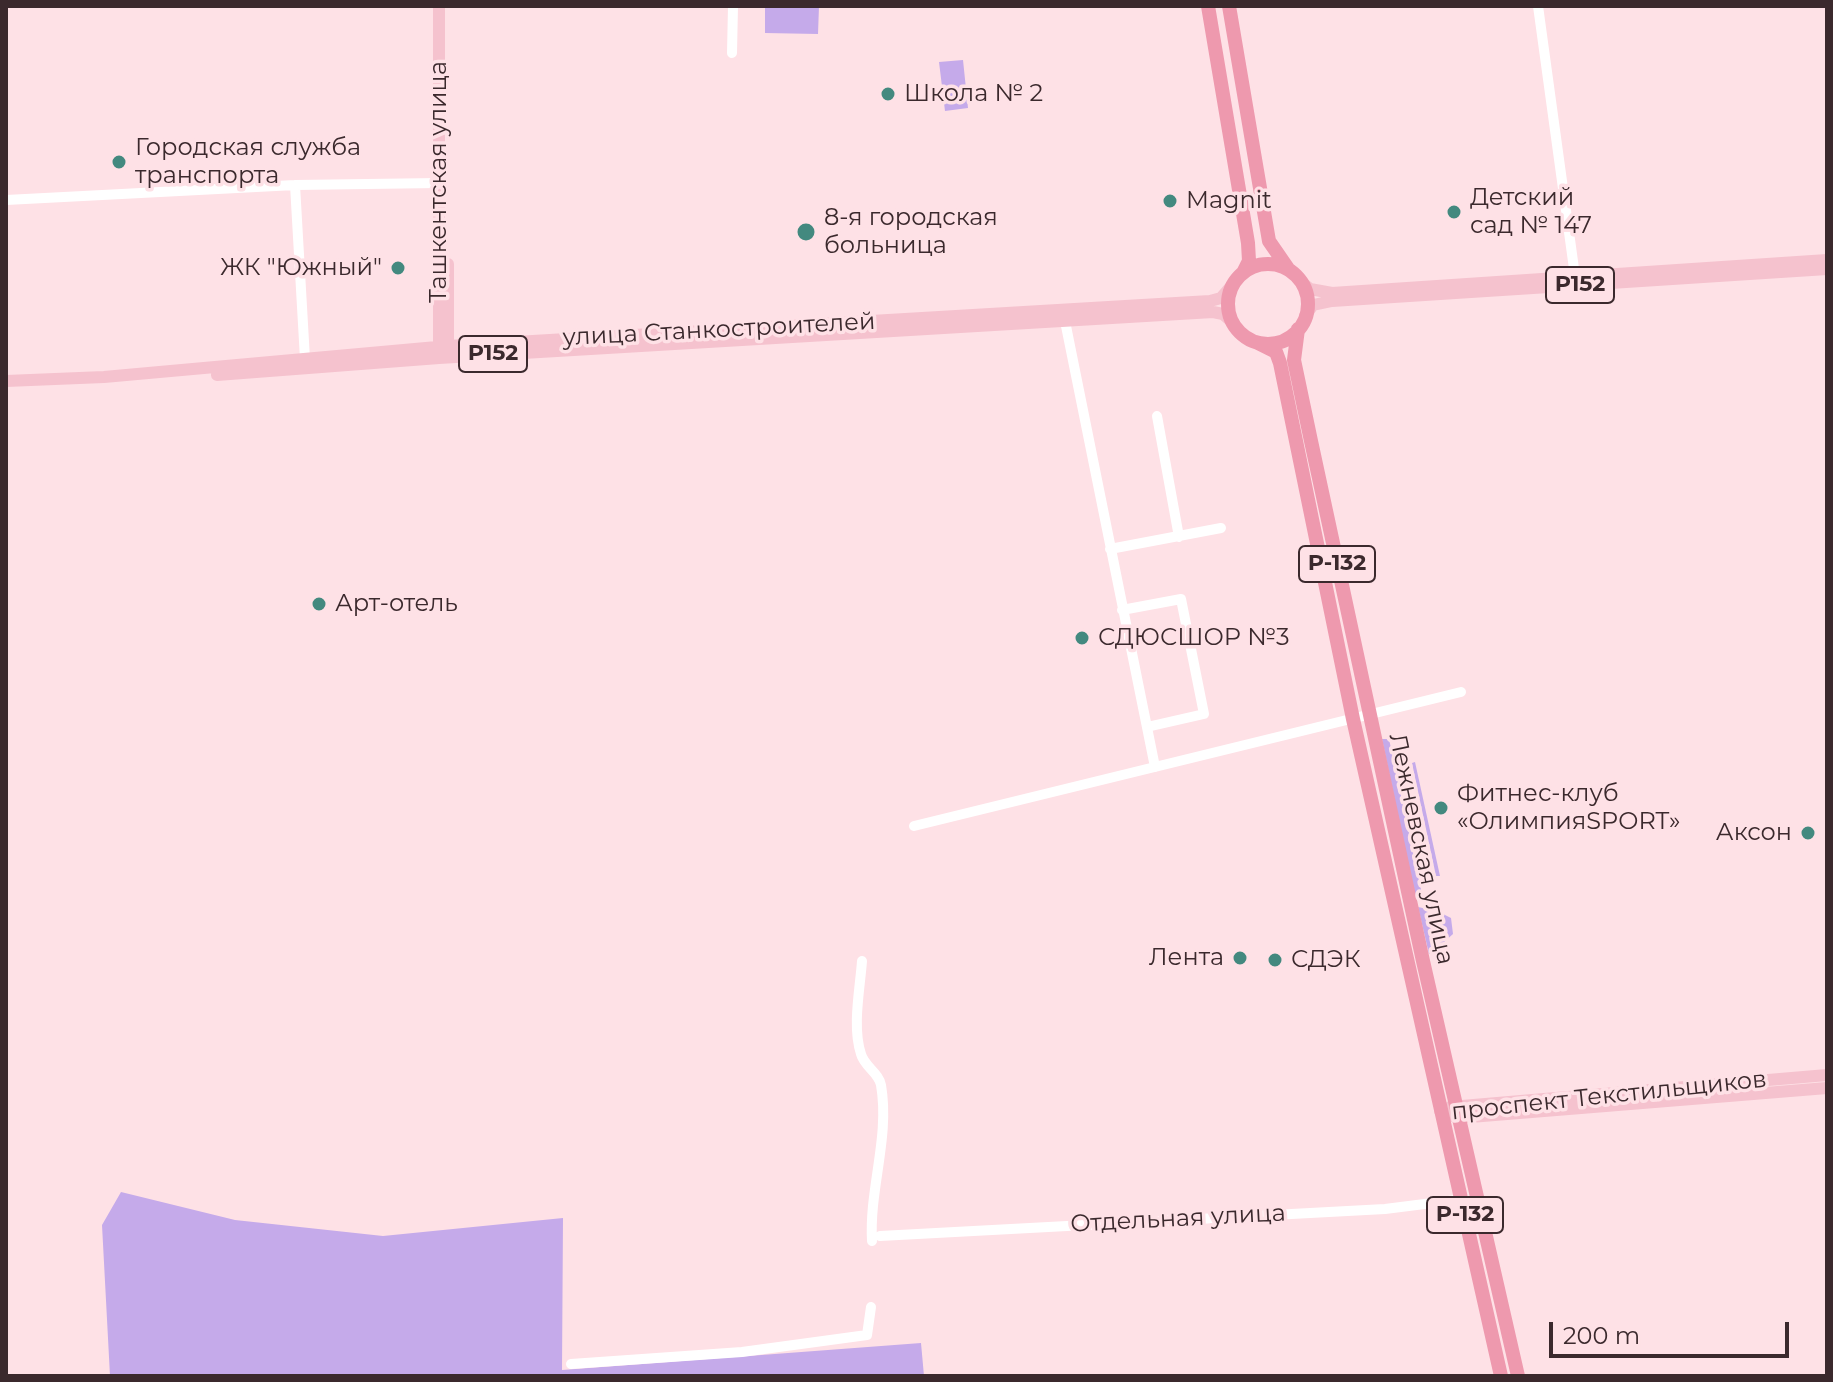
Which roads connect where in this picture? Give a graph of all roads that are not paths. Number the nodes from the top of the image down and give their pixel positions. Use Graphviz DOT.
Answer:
graph roads {
  1 [pos="439,6"];
  2 [pos="448,6"];
  3 [pos="733,6"];
  4 [pos="1208,6"];
  5 [pos="1229,6"];
  6 [pos="1538,6"];
  7 [pos="732,53"];
  8 [pos="444,162"];
  9 [pos="443,183"];
  10 [pos="295,185"];
  11 [pos="6,200"];
  12 [pos="1827,260"];
  13 [pos="1827,269"];
  14 [pos="1289,270"];
  15 [pos="1238,278"];
  16 [pos="1300,281"];
  17 [pos="1576,281"];
  18 [pos="1065,321"];
  19 [pos="1232,322"];
  20 [pos="1302,323"];
  21 [pos="1256,342"];
  22 [pos="443,352"];
  23 [pos="305,359"];
  24 [pos="6,381"];
  25 [pos="6,388"];
  26 [pos="1157,416"];
  27 [pos="1221,528"];
  28 [pos="1179,537"];
  29 [pos="1110,549"];
  30 [pos="1122,610"];
  31 [pos="1461,692"];
  32 [pos="1370,715"];
  33 [pos="1353,719"];
  34 [pos="1147,727"];
  35 [pos="1155,767"];
  36 [pos="914,826"];
  37 [pos="862,961"];
  38 [pos="1827,1075"];
  39 [pos="1827,1088"];
  40 [pos="1440,1111"];
  41 [pos="1456,1112"];
  42 [pos="1477,1197"];
  43 [pos="1461,1200"];
  44 [pos="871,1307"];
  45 [pos="571,1364"];
  46 [pos="1501,1376"];
  47 [pos="1518,1376"];
  1 -- 8 [label="main road, Ташкентская улица"];
  2 -- 8 [label="main road, Ташкентская улица"];
  3 -- 7 [label="street"];
  4 -- 15 [label="highway"];
  5 -- 14 [label="highway"];
  6 -- 17 [label="street"];
  8 -- 9 [label="main road, Ташкентская улица"];
  9 -- 10 [label="street"];
  9 -- 22 [label="main road, Ташкентская улица"];
  10 -- 11 [label="street"];
  10 -- 23 [label="street"];
  12 -- 17 [label="main road, Р152"];
  13 -- 17 [label="main road, Р152"];
  14 -- 15 [label="highway"];
  14 -- 16 [label="highway"];
  15 -- 19 [label="highway"];
  15 -- 22 [label="main road, улица Станкостроителей / Р152"];
  16 -- 17 [label="main road, Р152"];
  16 -- 20 [label="highway"];
  17 -- 20 [label="main road, Р152"];
  18 -- 19 [label="main road, улица Станкостроителей / Р152"];
  18 -- 22 [label="main road, улица Станкостроителей / Р152"];
  18 -- 29 [label="street"];
  19 -- 21 [label="highway"];
  20 -- 21 [label="highway"];
  20 -- 32 [label="highway, Лежневская улица / Р-132"];
  21 -- 33 [label="highway, Лежневская улица / Р-132"];
  22 -- 23 [label="main road, улица Станкостроителей / Р152"];
  22 -- 25 [label="main road, улица Станкостроителей / Р152"];
  23 -- 24 [label="main road, улица Станкостроителей / Р152"];
  26 -- 28 [label="street"];
  27 -- 28 [label="street"];
  28 -- 29 [label="street"];
  29 -- 30 [label="street"];
  30 -- 34 [label="street"];
  30 -- 34 [label="street"];
  31 -- 32 [label="street"];
  32 -- 33 [label="street"];
  32 -- 41 [label="highway, Лежневская улица / Р-132"];
  33 -- 35 [label="street"];
  33 -- 40 [label="highway, Лежневская улица / Р-132"];
  34 -- 35 [label="street"];
  35 -- 36 [label="street"];
  37 -- 43 [label="street, Отдельная улица"];
  38 -- 41 [label="main road, проспект Текстильщиков"];
  39 -- 41 [label="main road, проспект Текстильщиков"];
  40 -- 41 [label="main road, проспект Текстильщиков"];
  40 -- 43 [label="highway, Лежневская улица / Р-132"];
  41 -- 42 [label="highway, Лежневская улица / Р-132"];
  42 -- 43 [label="street, Отдельная улица"];
  42 -- 47 [label="highway, Лежневская улица / Р-132"];
  43 -- 46 [label="highway, Лежневская улица / Р-132"];
  44 -- 45 [label="street"];
}
